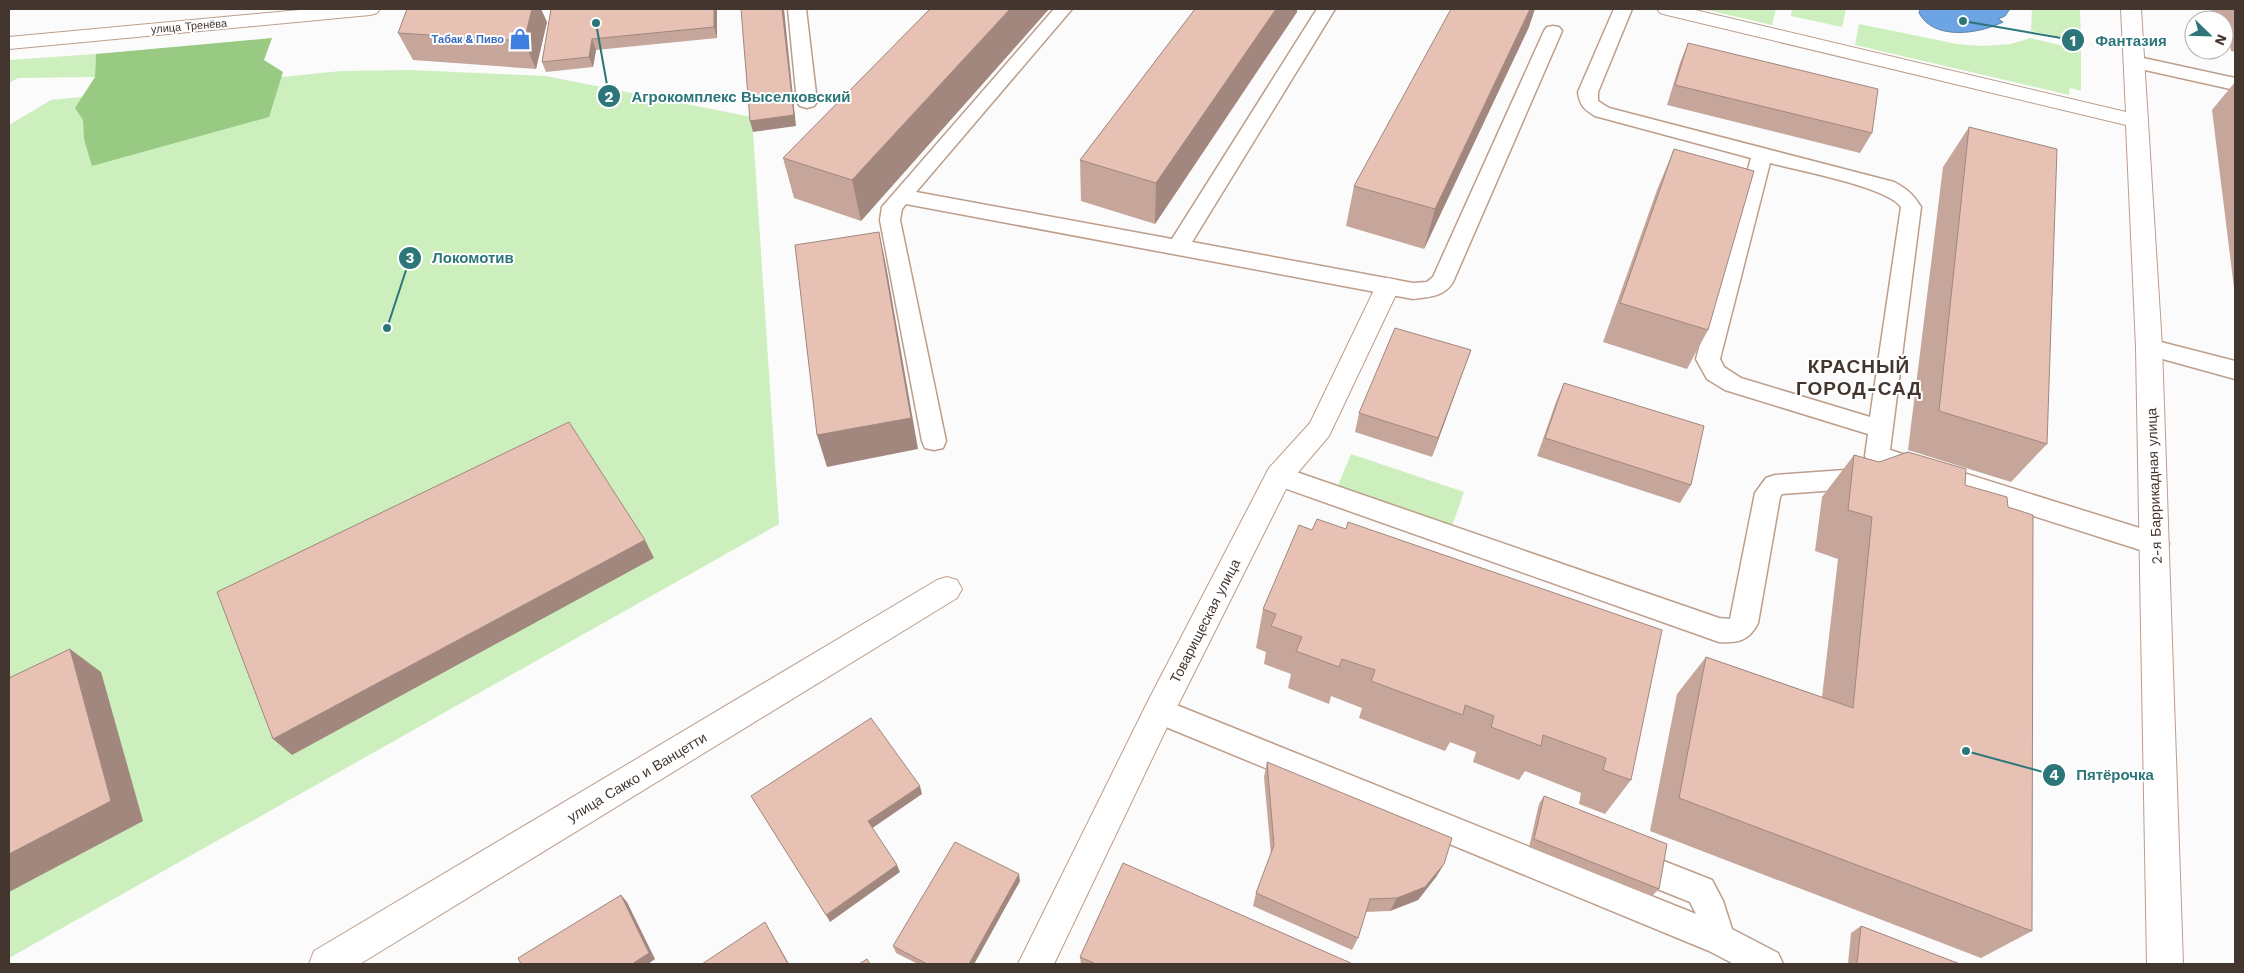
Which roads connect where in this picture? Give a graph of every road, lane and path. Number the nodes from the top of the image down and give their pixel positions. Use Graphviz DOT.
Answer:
graph roads {
  1 [pos="370,9"];
  2 [pos="797,9"];
  3 [pos="1063,9"];
  4 [pos="1326,9"];
  5 [pos="1623,9"];
  6 [pos="1666,9"];
  7 [pos="2131,9"];
  8 [pos="1553,32"];
  9 [pos="9,43"];
  10 [pos="2134,62"];
  11 [pos="2235,84"];
  12 [pos="807,102"];
  13 [pos="2136,122"];
  14 [pos="1762,154"];
  15 [pos="902,196"];
  16 [pos="1178,246"];
  17 [pos="1388,286"];
  18 [pos="2149,347"];
  19 [pos="2235,370"];
  20 [pos="1881,429"];
  21 [pos="934,441"];
  22 [pos="1877,456"];
  23 [pos="1279,476"];
  24 [pos="2156,544"];
  25 [pos="947,589"];
  26 [pos="1159,711"];
  27 [pos="1656,872"];
  28 [pos="1720,940"];
  29 [pos="327,964"];
  30 [pos="1036,964"];
  31 [pos="1767,964"];
  32 [pos="2165,964"];
  1 -- 9 [label="street, улица Тренёва"];
  2 -- 12 [label="lane"];
  3 -- 15 [label="lane"];
  4 -- 16 [label="lane"];
  5 -- 14 [label="lane"];
  6 -- 13 [label="street"];
  7 -- 10 [label="street, 2-я Баррикадная улица"];
  8 -- 17 [label="lane"];
  10 -- 11 [label="lane"];
  10 -- 13 [label="street, 2-я Баррикадная улица"];
  13 -- 18 [label="street, 2-я Баррикадная улица"];
  14 -- 20 [label="lane"];
  14 -- 20 [label="lane"];
  15 -- 16 [label="lane"];
  15 -- 21 [label="lane"];
  16 -- 17 [label="lane"];
  17 -- 23 [label="street, Товарищеская улица"];
  18 -- 19 [label="lane"];
  18 -- 24 [label="street, 2-я Баррикадная улица"];
  20 -- 22 [label="lane"];
  22 -- 23 [label="lane"];
  22 -- 24 [label="lane"];
  23 -- 26 [label="street, Товарищеская улица"];
  24 -- 32 [label="street, 2-я Баррикадная улица"];
  25 -- 29 [label="street, улица Сакко и Ванцетти"];
  26 -- 28 [label="lane"];
  26 -- 30 [label="street, Товарищеская улица"];
  27 -- 28 [label="lane"];
  28 -- 31 [label="lane"];
}
